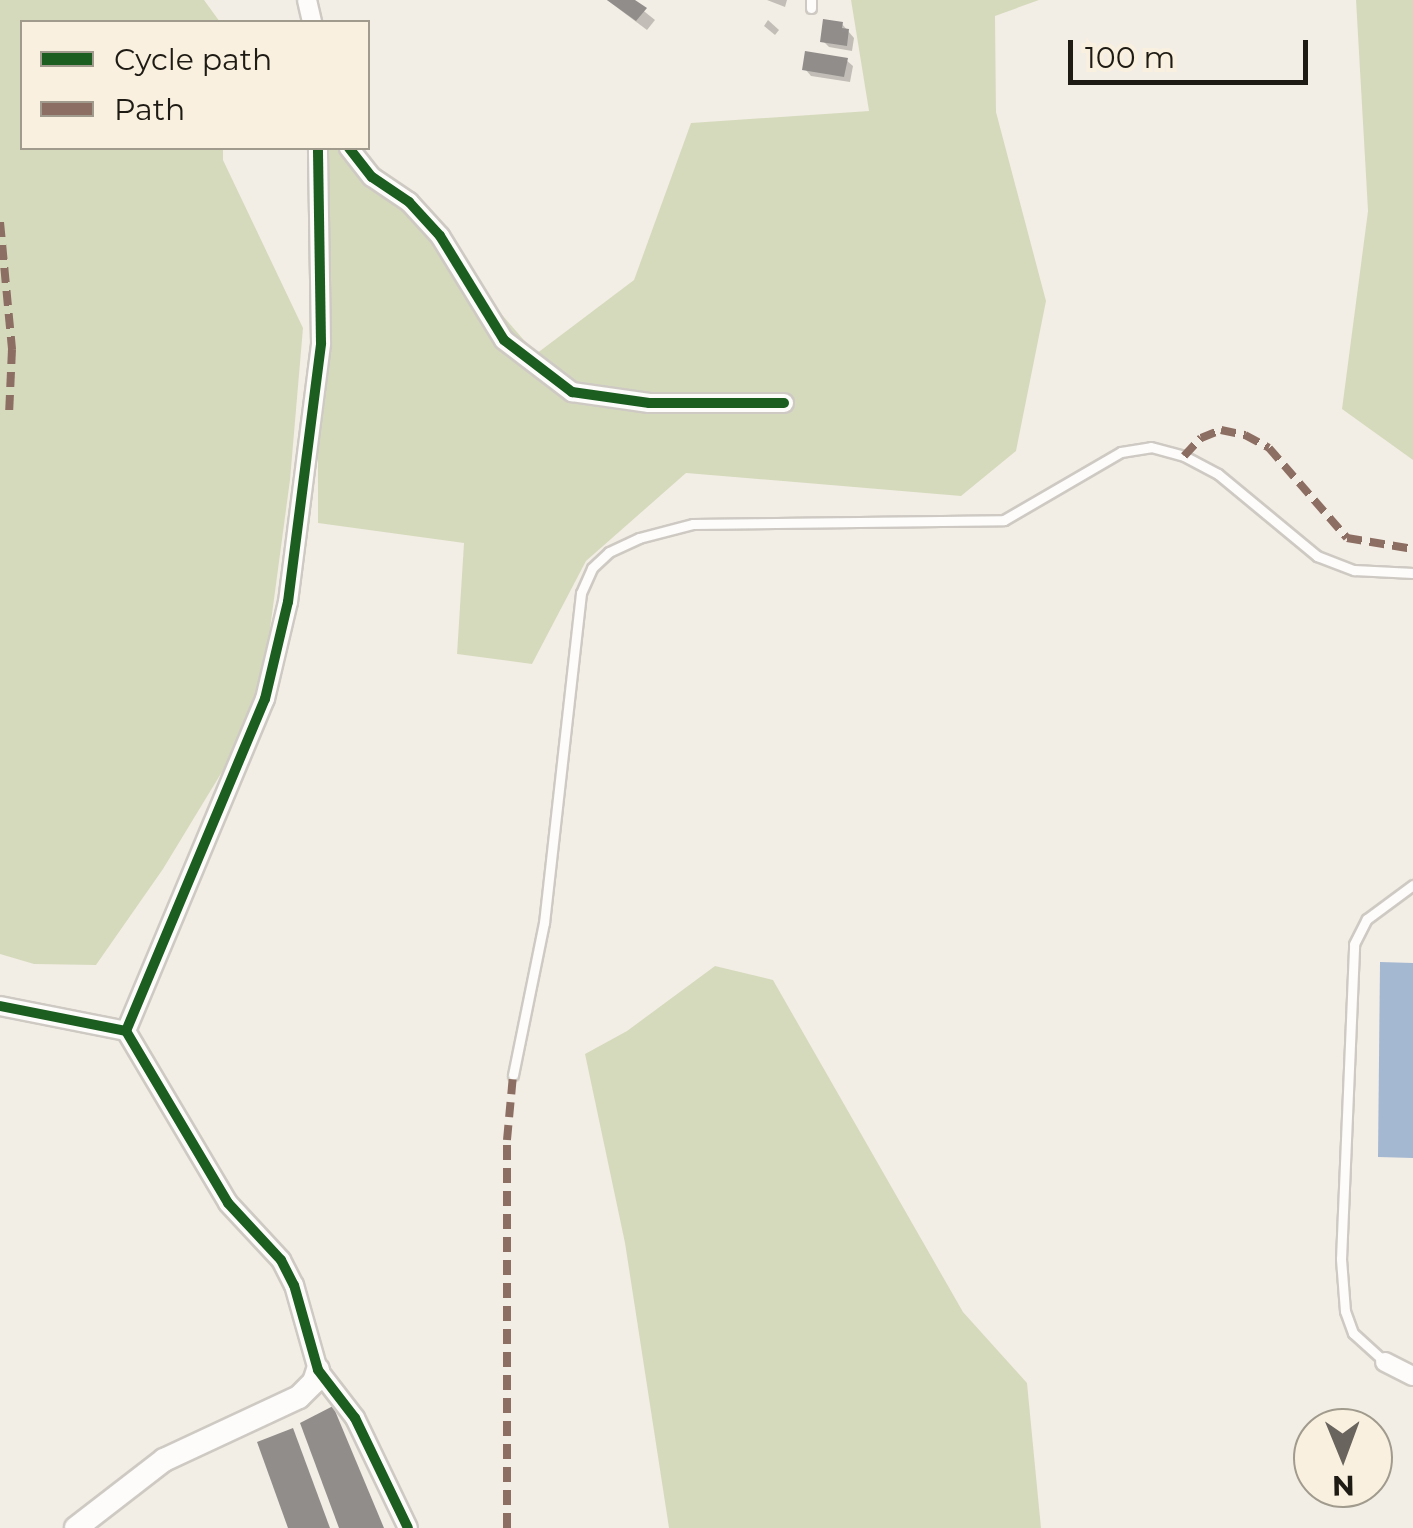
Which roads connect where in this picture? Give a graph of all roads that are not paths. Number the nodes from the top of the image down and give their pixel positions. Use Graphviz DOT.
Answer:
graph roads {
  1 [pos="318,150"];
  2 [pos="351,150"];
  3 [pos="784,403"];
  4 [pos="1413,573"];
  5 [pos="1413,885"];
  6 [pos="0,1006"];
  7 [pos="126,1031"];
  8 [pos="512,1075"];
  9 [pos="1384,1362"];
  10 [pos="318,1370"];
  11 [pos="1413,1376"];
  12 [pos="76,1528"];
  13 [pos="408,1528"];
  1 -- 7 [label="street"];
  2 -- 3 [label="street"];
  4 -- 8 [label="lane"];
  5 -- 9 [label="lane"];
  6 -- 7 [label="street"];
  7 -- 10 [label="street"];
  9 -- 11 [label="street"];
  10 -- 12 [label="street"];
  10 -- 13 [label="street"];
}
